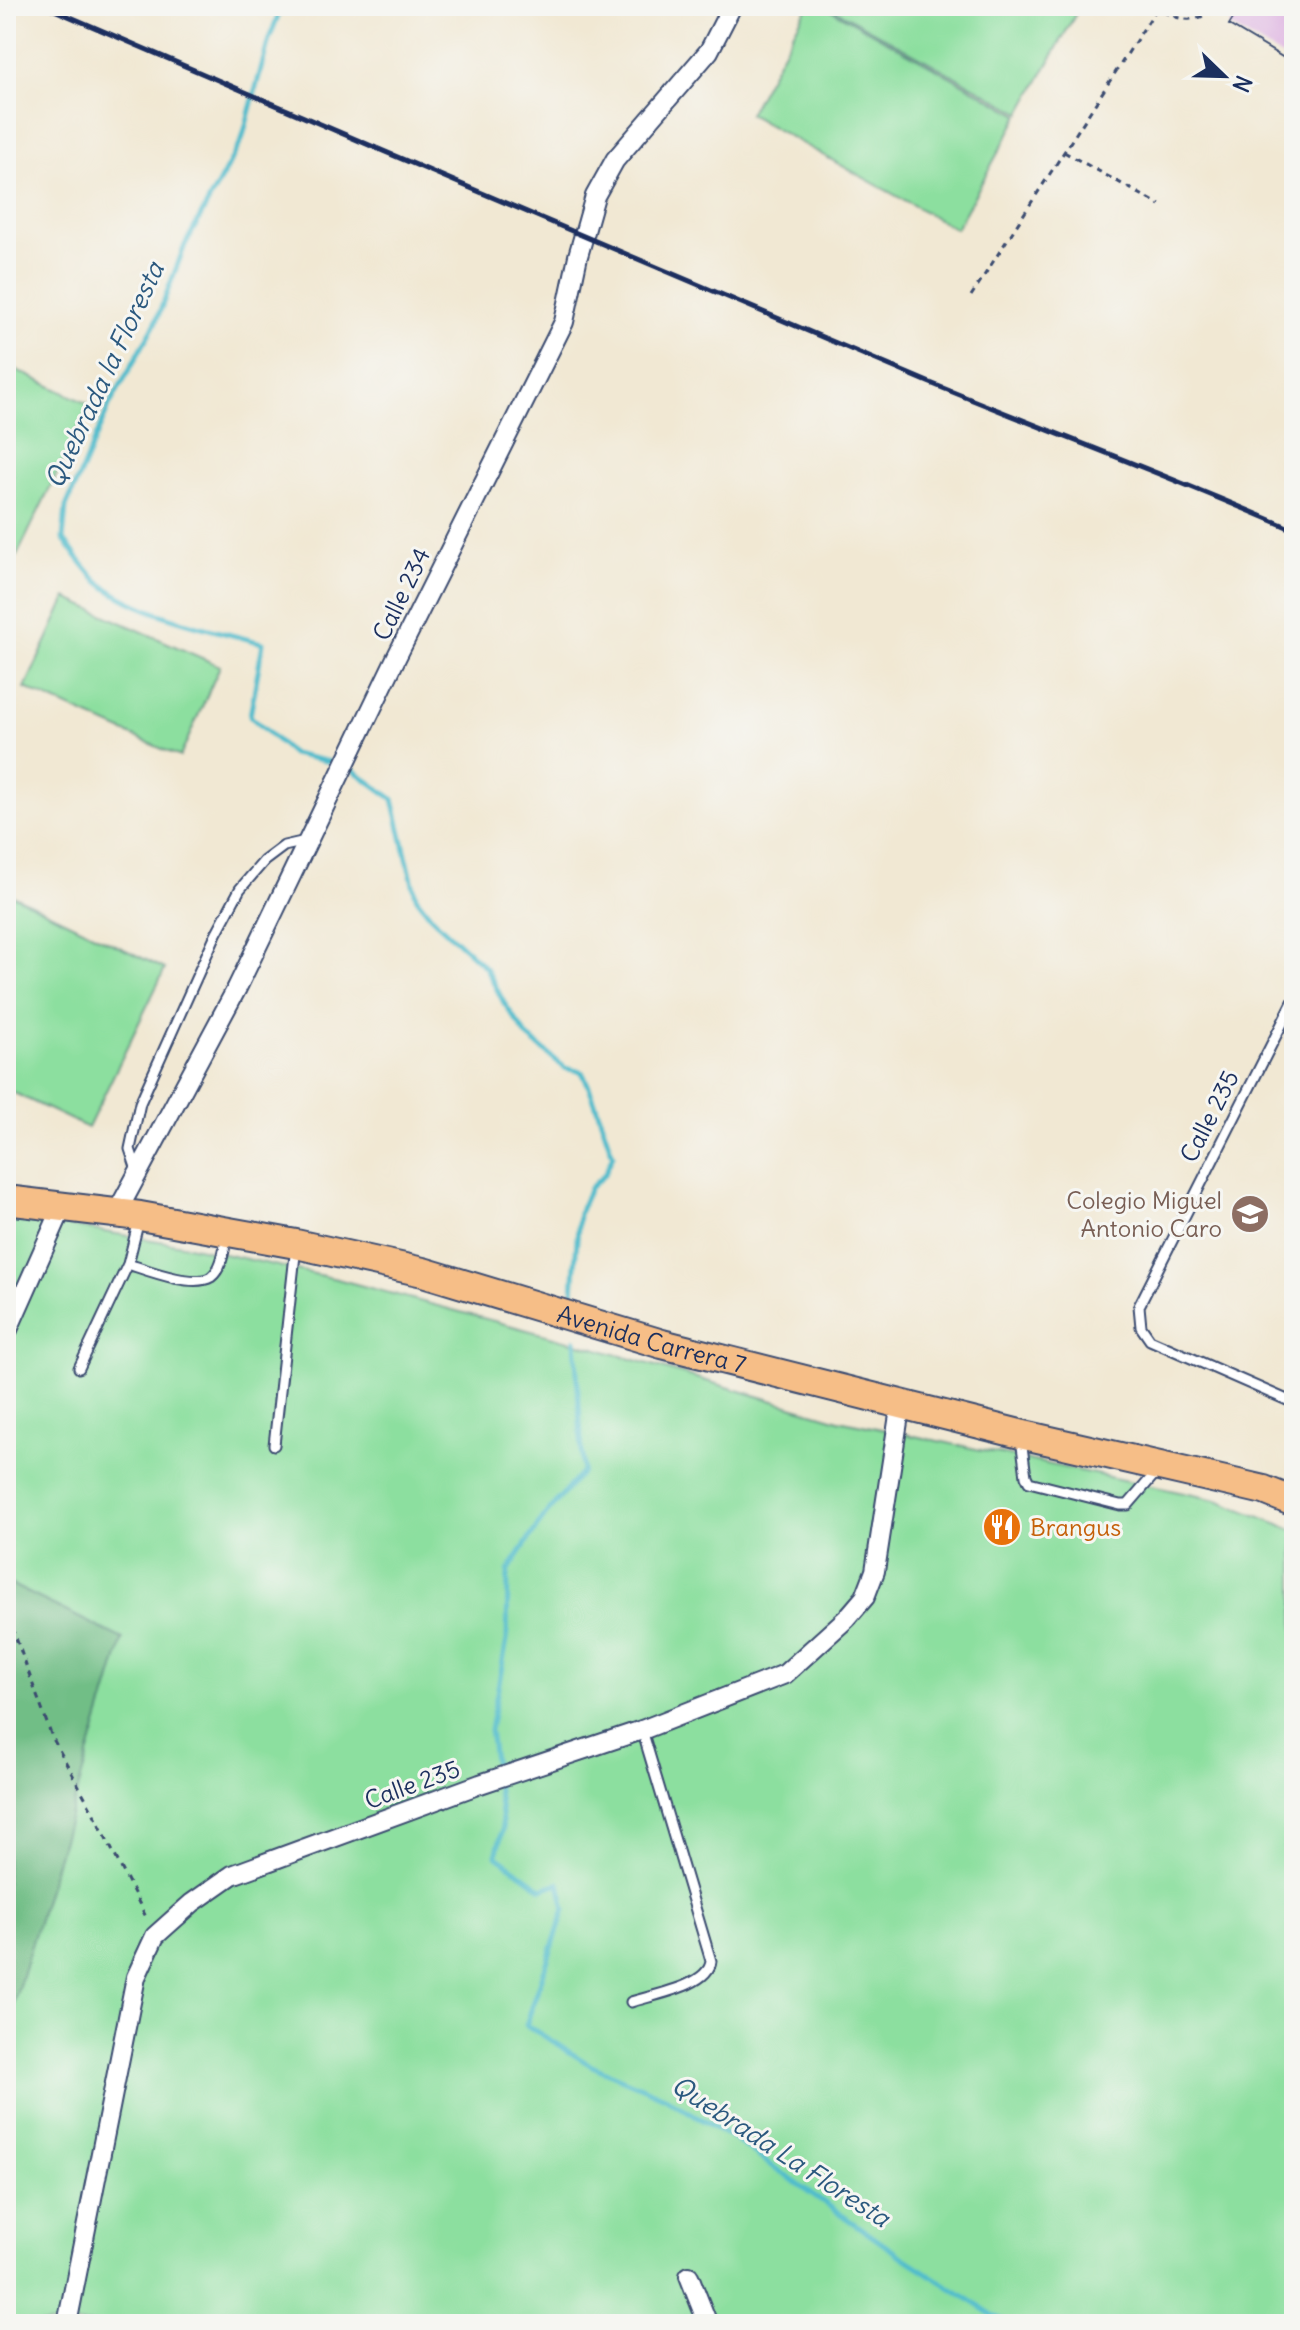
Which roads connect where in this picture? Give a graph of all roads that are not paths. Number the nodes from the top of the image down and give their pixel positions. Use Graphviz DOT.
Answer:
graph roads {
  1 [pos="732,6"];
  2 [pos="309,840"];
  3 [pos="1294,1000"];
  4 [pos="138,1173"];
  5 [pos="6,1200"];
  6 [pos="62,1208"];
  7 [pos="128,1215"];
  8 [pos="228,1231"];
  9 [pos="296,1244"];
  10 [pos="128,1264"];
  11 [pos="6,1334"];
  12 [pos="79,1368"];
  13 [pos="901,1402"];
  14 [pos="1294,1403"];
  15 [pos="1020,1434"];
  16 [pos="274,1445"];
  17 [pos="1161,1466"];
  18 [pos="1294,1502"];
  19 [pos="642,1730"];
  20 [pos="631,2002"];
  21 [pos="689,2276"];
  22 [pos="67,2324"];
  23 [pos="708,2324"];
  1 -- 2 [label="street, Calle 234"];
  2 -- 4 [label="street, Calle 234"];
  2 -- 4 [label="lane"];
  3 -- 14 [label="lane, Calle 235"];
  4 -- 7 [label="street, Calle 234"];
  5 -- 6 [label="main road, Avenida Carrera 7"];
  6 -- 7 [label="main road, Avenida Carrera 7"];
  6 -- 11 [label="street"];
  7 -- 8 [label="main road, Avenida Carrera 7"];
  7 -- 10 [label="lane"];
  8 -- 9 [label="main road, Avenida Carrera 7"];
  8 -- 10 [label="lane"];
  9 -- 13 [label="main road, Avenida Carrera 7"];
  9 -- 16 [label="lane"];
  10 -- 12 [label="lane"];
  13 -- 15 [label="main road, Avenida Carrera 7"];
  13 -- 19 [label="street, Calle 235"];
  15 -- 17 [label="main road, Avenida Carrera 7"];
  15 -- 17 [label="lane"];
  17 -- 18 [label="main road, Avenida Carrera 7"];
  19 -- 20 [label="lane"];
  19 -- 22 [label="street, Calle 235"];
  21 -- 23 [label="street"];
}
